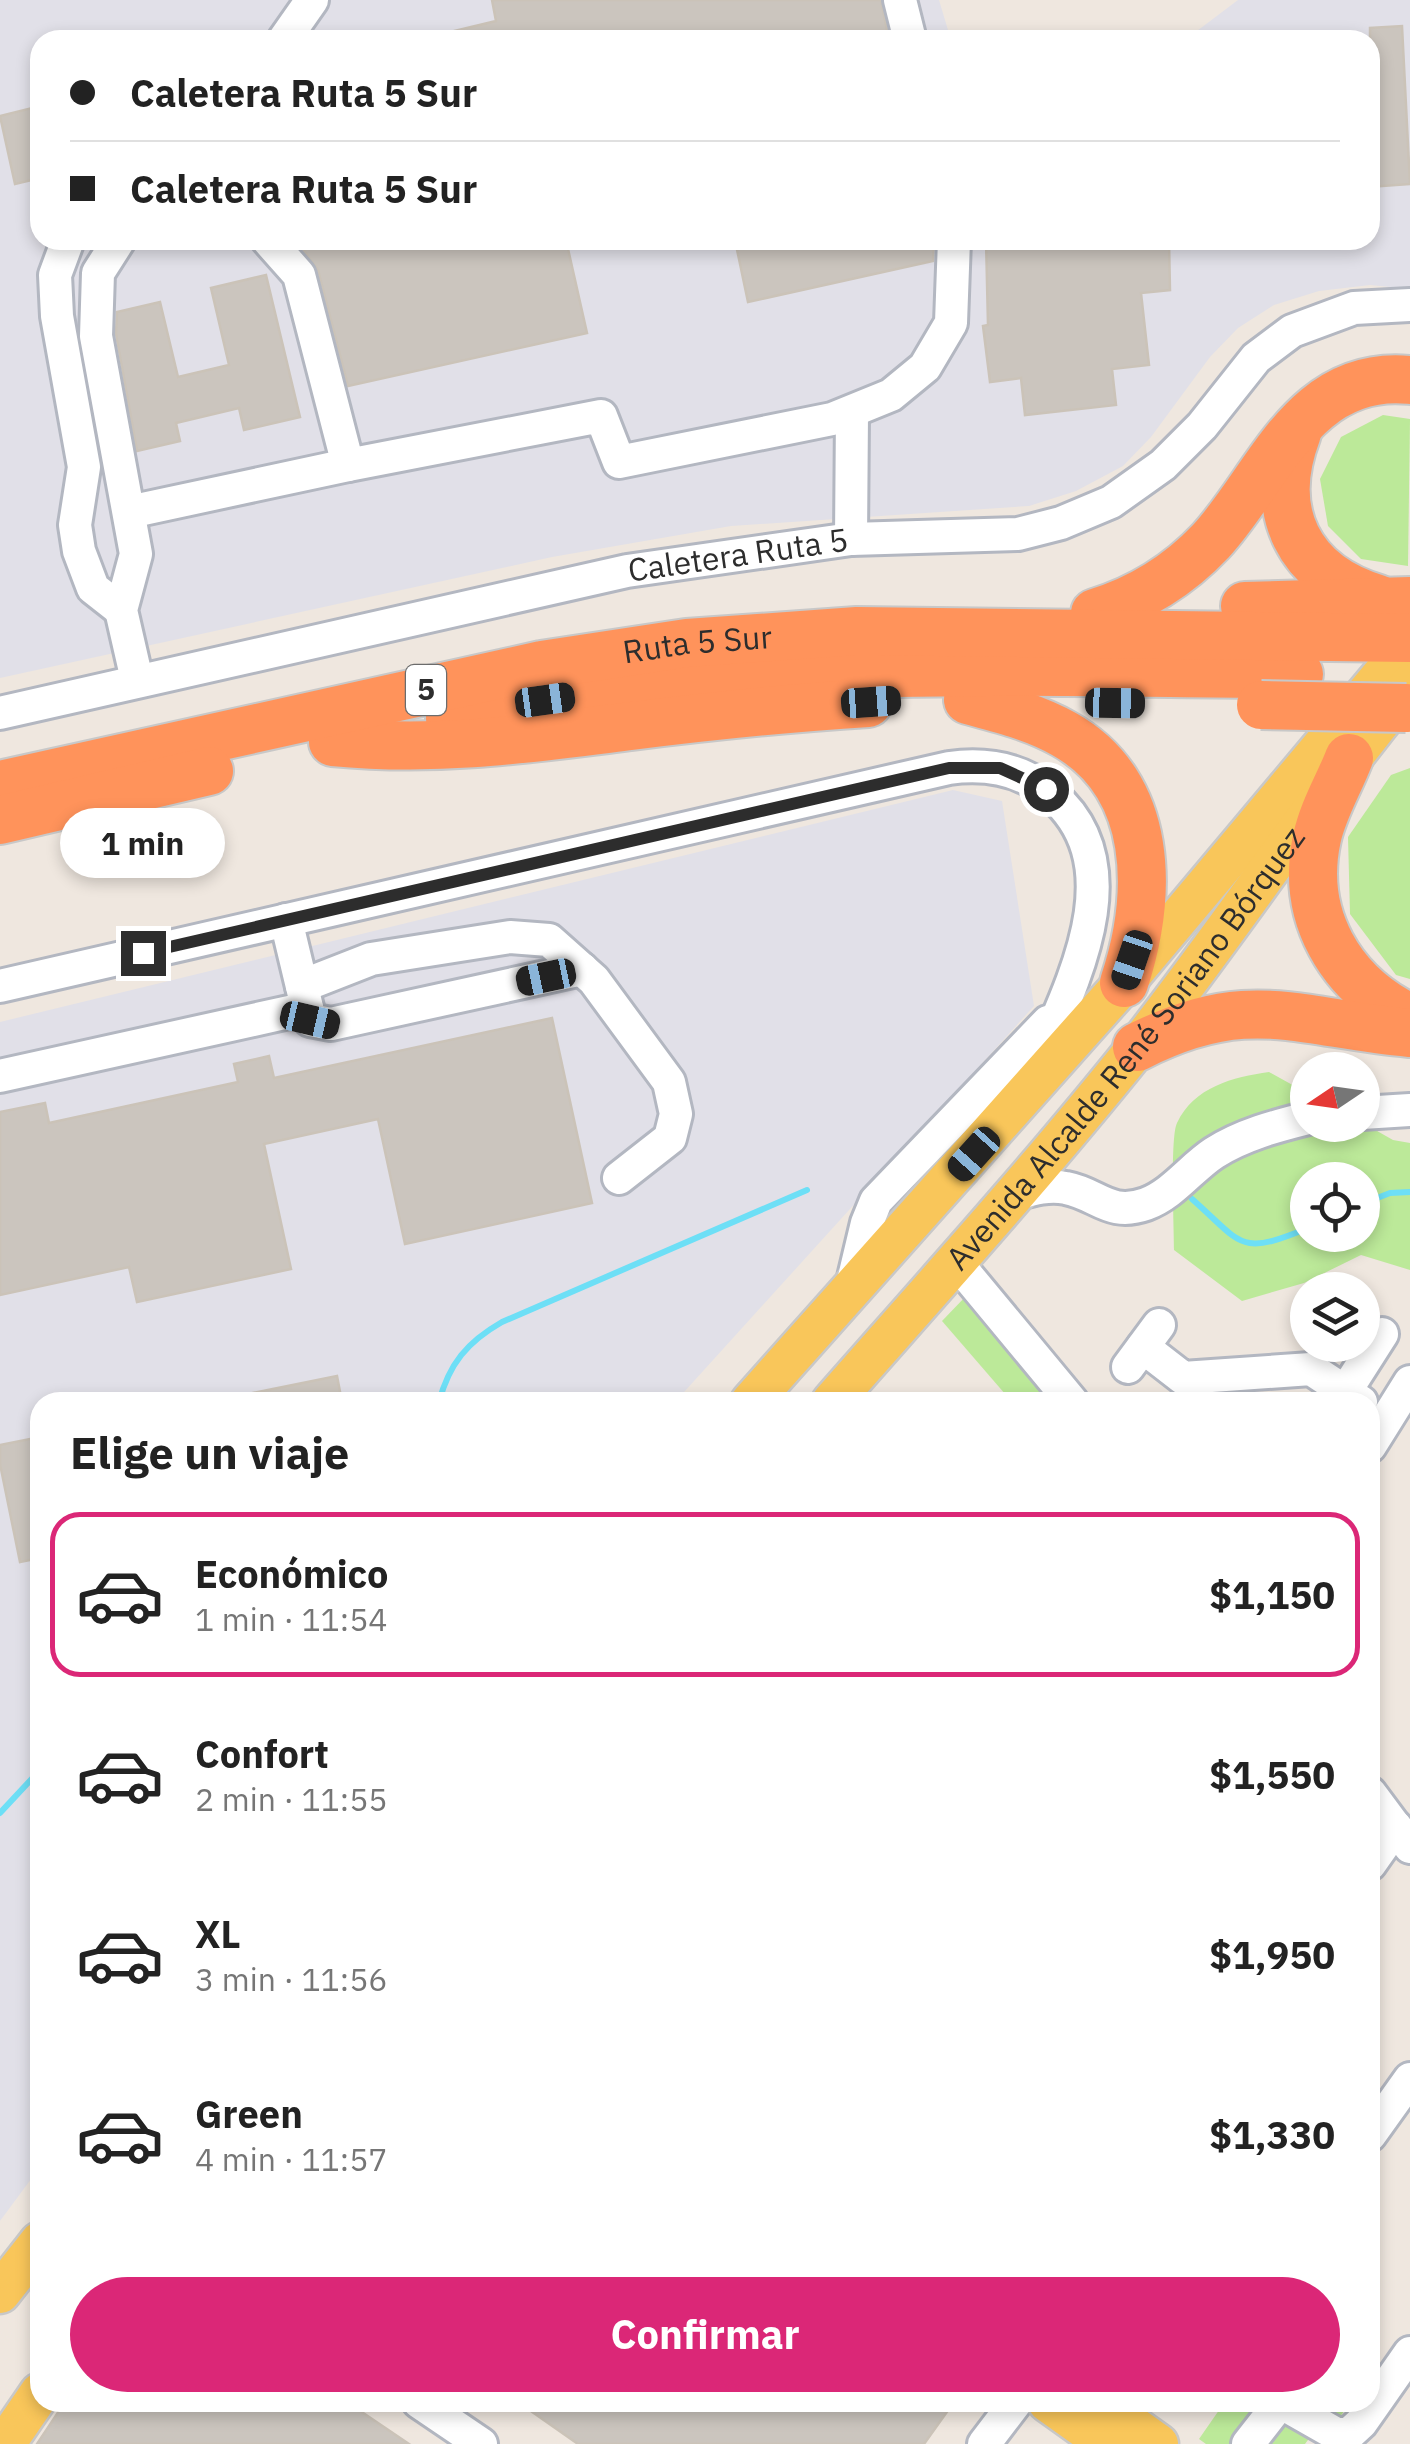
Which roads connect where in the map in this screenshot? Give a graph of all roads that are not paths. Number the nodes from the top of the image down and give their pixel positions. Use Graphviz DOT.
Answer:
graph roads {
  1 [pos="312,0"];
  2 [pos="900,0"];
  3 [pos="291,30"];
  4 [pos="908,30"];
  5 [pos="64,250"];
  6 [pos="113,250"];
  7 [pos="277,250"];
  8 [pos="954,250"];
  9 [pos="1410,306"];
  10 [pos="1410,380"];
  11 [pos="852,413"];
  12 [pos="1308,413"];
  13 [pos="348,465"];
  14 [pos="129,512"];
  15 [pos="851,539"];
  16 [pos="121,610"];
  17 [pos="1094,613"];
  18 [pos="857,631"];
  19 [pos="1396,647"];
  20 [pos="1299,655"];
  21 [pos="137,680"];
  22 [pos="968,700"];
  23 [pos="0,713"];
  24 [pos="333,742"];
  25 [pos="1349,758"];
  26 [pos="0,785"];
  27 [pos="0,820"];
  28 [pos="286,920"];
  29 [pos="582,969"];
  30 [pos="1124,983"];
  31 [pos="0,986"];
  32 [pos="304,997"];
  33 [pos="1065,1004"];
  34 [pos="1410,1018"];
  35 [pos="1410,1033"];
  36 [pos="1137,1046"];
  37 [pos="0,1076"];
  38 [pos="1023,1100"];
  39 [pos="1410,1110"];
  40 [pos="1380,1112"];
  41 [pos="1290,1123"];
  42 [pos="1063,1137"];
  43 [pos="619,1178"];
  44 [pos="1013,1195"];
  45 [pos="1088,1196"];
  46 [pos="956,1262"];
  47 [pos="850,1292"];
  48 [pos="1382,1334"];
  49 [pos="1143,1347"];
  50 [pos="1410,1382"];
  51 [pos="759,1392"];
  52 [pos="841,1392"];
  53 [pos="1064,1392"];
  54 [pos="1338,1392"];
  55 [pos="1370,1392"];
  56 [pos="1380,1404"];
  57 [pos="1380,1806"];
  58 [pos="1403,1837"];
  59 [pos="1380,1856"];
  60 [pos="1410,2079"];
  61 [pos="1380,2120"];
  62 [pos="30,2255"];
  63 [pos="0,2294"];
  64 [pos="1410,2353"];
  65 [pos="1380,2396"];
  66 [pos="433,2412"];
  67 [pos="1008,2412"];
  68 [pos="1062,2412"];
  69 [pos="1113,2412"];
  70 [pos="1273,2412"];
  71 [pos="1296,2412"];
  72 [pos="1369,2412"];
  73 [pos="481,2444"];
  74 [pos="984,2444"];
  75 [pos="1107,2444"];
  76 [pos="1158,2444"];
  77 [pos="1248,2444"];
  1 -- 3 [label="street"];
  2 -- 4 [label="street"];
  5 -- 16 [label="street"];
  6 -- 14 [label="street"];
  7 -- 13 [label="street"];
  8 -- 11 [label="street"];
  9 -- 15 [label="street, Caletera Ruta 5"];
  10 -- 12 [label="highway"];
  11 -- 13 [label="street"];
  11 -- 15 [label="street"];
  12 -- 17 [label="highway"];
  12 -- 19 [label="highway"];
  13 -- 14 [label="street"];
  14 -- 16 [label="street"];
  15 -- 21 [label="street, Caletera Ruta 5"];
  16 -- 21 [label="street"];
  17 -- 18 [label="highway"];
  17 -- 19 [label="highway"];
  18 -- 20 [label="highway, Ruta 5 Sur / 5"];
  18 -- 26 [label="highway, Ruta 5 Sur / 5"];
  19 -- 20 [label="highway, Ruta 5 Sur / 5"];
  19 -- 22 [label="highway, bridge"];
  19 -- 25 [label="main road, Avenida Alcalde René Soriano Bórquez"];
  19 -- 30 [label="main road, Avenida Alcalde René Soriano Bórquez"];
  20 -- 24 [label="highway, Ruta 5 Sur / 5"];
  21 -- 23 [label="street, Caletera Ruta 5"];
  22 -- 24 [label="highway"];
  22 -- 30 [label="highway"];
  24 -- 27 [label="highway, Ruta 5 Sur / 5"];
  25 -- 34 [label="highway"];
  25 -- 36 [label="main road, Avenida Alcalde René Soriano Bórquez"];
  28 -- 31 [label="street"];
  28 -- 32 [label="street"];
  28 -- 33 [label="street"];
  29 -- 32 [label="street"];
  29 -- 32 [label="street"];
  29 -- 43 [label="street"];
  30 -- 38 [label="main road, Avenida Alcalde René Soriano Bórquez"];
  32 -- 37 [label="street"];
  33 -- 38 [label="street"];
  33 -- 47 [label="street"];
  35 -- 36 [label="highway"];
  36 -- 42 [label="main road, Avenida Alcalde René Soriano Bórquez"];
  38 -- 46 [label="main road"];
  38 -- 47 [label="main road, Avenida Alcalde René Soriano Bórquez"];
  39 -- 40 [label="street"];
  41 -- 45 [label="street"];
  42 -- 44 [label="main road, Avenida Alcalde René Soriano Bórquez"];
  42 -- 45 [label="street"];
  44 -- 45 [label="street"];
  44 -- 46 [label="main road, Avenida Alcalde René Soriano Bórquez"];
  46 -- 52 [label="main road, Avenida Alcalde René Soriano Bórquez"];
  46 -- 53 [label="street"];
  47 -- 51 [label="main road, Avenida Alcalde René Soriano Bórquez"];
  48 -- 55 [label="street"];
  49 -- 54 [label="street"];
  50 -- 56 [label="street"];
  57 -- 58 [label="street"];
  58 -- 59 [label="street"];
  60 -- 61 [label="street"];
  62 -- 63 [label="main road"];
  64 -- 65 [label="street"];
  66 -- 73 [label="street"];
  67 -- 74 [label="street"];
  68 -- 75 [label="main road"];
  69 -- 76 [label="main road"];
  70 -- 77 [label="street"];
  71 -- 72 [label="street"];
}
